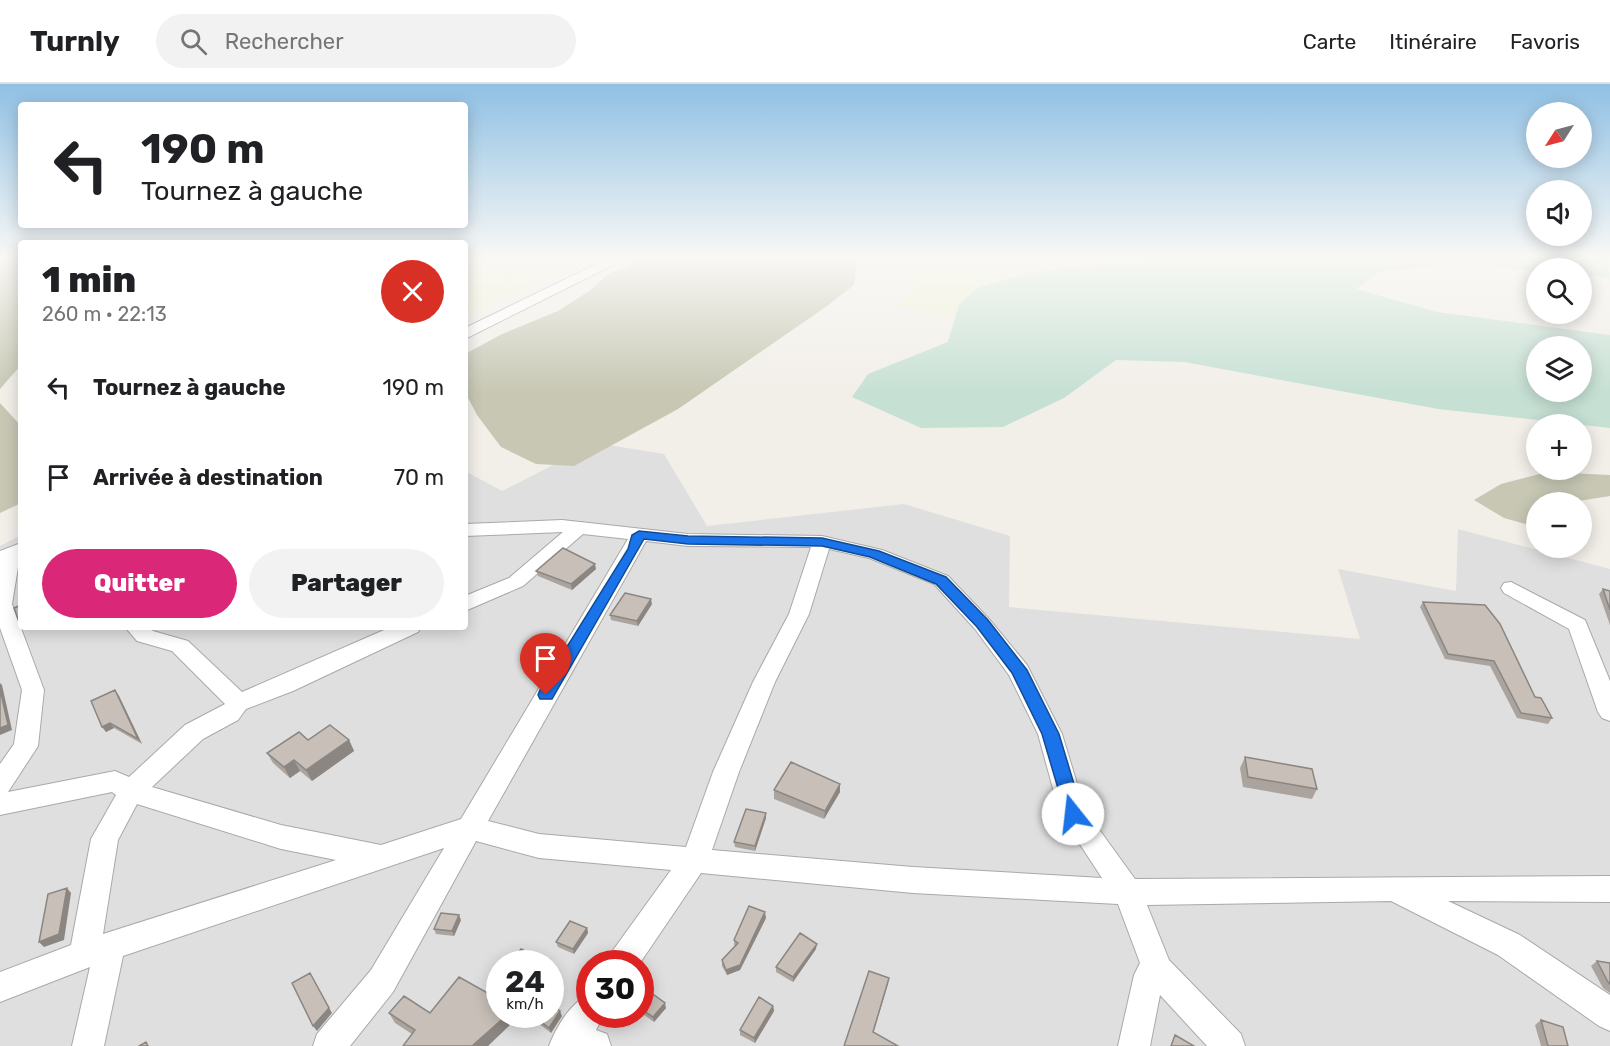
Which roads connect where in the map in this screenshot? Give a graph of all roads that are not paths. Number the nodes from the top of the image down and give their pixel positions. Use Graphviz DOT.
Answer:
graph roads {
  1 [pos="526,304"];
  2 [pos="468,333"];
  3 [pos="577,529"];
  4 [pos="468,530"];
  5 [pos="639,535"];
  6 [pos="822,542"];
  7 [pos="10,555"];
  8 [pos="1511,588"];
  9 [pos="468,603"];
  10 [pos="139,630"];
  11 [pos="404,630"];
  12 [pos="238,703"];
  13 [pos="1610,712"];
  14 [pos="0,784"];
  15 [pos="131,791"];
  16 [pos="0,804"];
  17 [pos="469,828"];
  18 [pos="378,856"];
  19 [pos="695,859"];
  20 [pos="1395,889"];
  21 [pos="1610,889"];
  22 [pos="1128,892"];
  23 [pos="631,950"];
  24 [pos="97,951"];
  25 [pos="1158,970"];
  26 [pos="0,987"];
  27 [pos="1610,1015"];
  28 [pos="583,1028"];
  29 [pos="577,1043"];
  30 [pos="88,1046"];
  31 [pos="329,1046"];
  32 [pos="1134,1046"];
  33 [pos="1229,1046"];
  1 -- 2 [label="street"];
  3 -- 4 [label="street"];
  3 -- 5 [label="street"];
  3 -- 9 [label="street"];
  5 -- 6 [label="street"];
  5 -- 17 [label="street"];
  6 -- 19 [label="street"];
  6 -- 22 [label="street"];
  7 -- 14 [label="street"];
  8 -- 13 [label="street"];
  10 -- 12 [label="street"];
  11 -- 12 [label="street"];
  12 -- 15 [label="street"];
  15 -- 16 [label="street"];
  15 -- 18 [label="street"];
  15 -- 24 [label="street"];
  17 -- 18 [label="street"];
  17 -- 19 [label="street"];
  17 -- 31 [label="street"];
  18 -- 24 [label="street"];
  19 -- 22 [label="street"];
  19 -- 23 [label="street"];
  20 -- 21 [label="street"];
  20 -- 22 [label="street"];
  20 -- 27 [label="street"];
  22 -- 25 [label="street"];
  24 -- 26 [label="street"];
  24 -- 30 [label="street"];
  25 -- 32 [label="street"];
  25 -- 33 [label="street"];
  28 -- 29 [label="street"];
}
